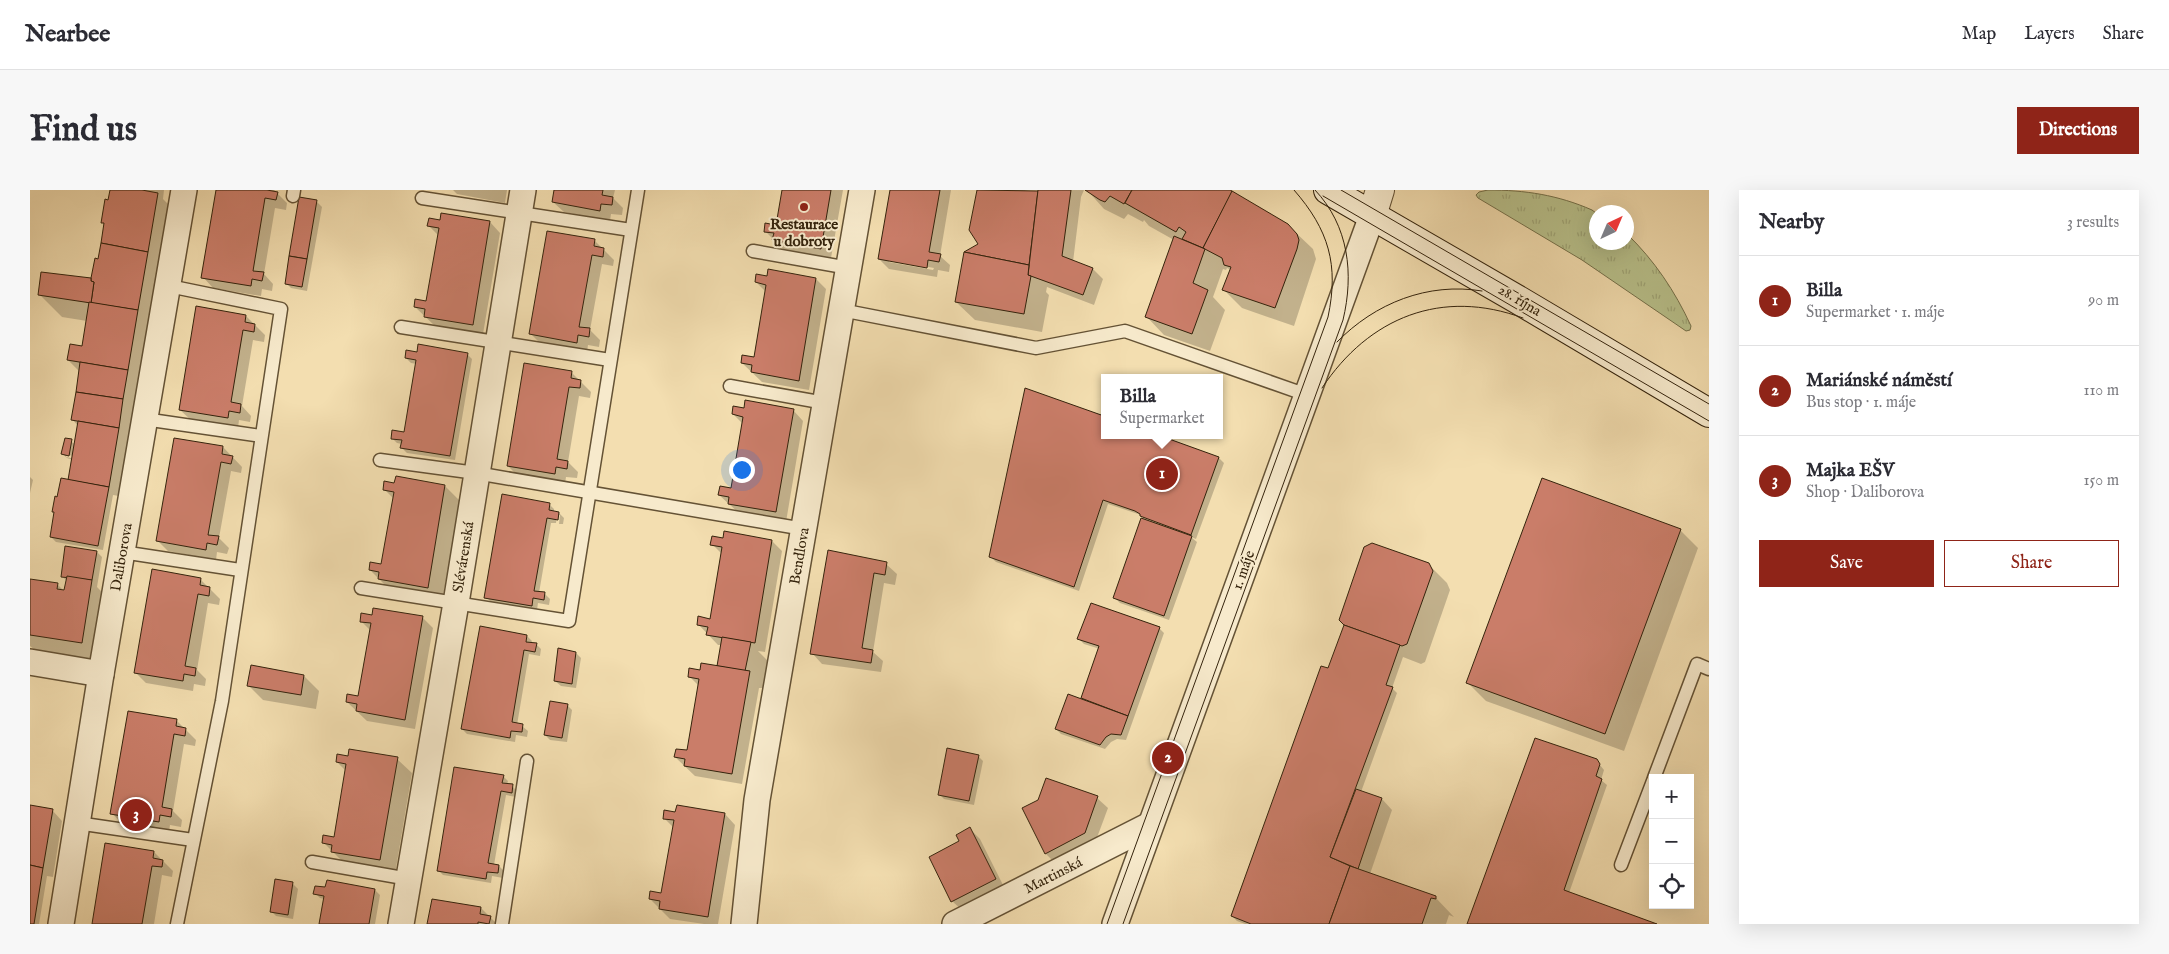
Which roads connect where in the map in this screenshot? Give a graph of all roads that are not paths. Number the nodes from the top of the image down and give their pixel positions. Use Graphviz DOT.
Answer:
graph roads {
  1 [pos="184,190"];
  2 [pos="638,190"];
  3 [pos="862,190"];
  4 [pos="1328,190"];
  5 [pos="1380,190"];
  6 [pos="422,198"];
  7 [pos="521,201"];
  8 [pos="1372,216"];
  9 [pos="632,230"];
  10 [pos="753,251"];
  11 [pos="849,268"];
  12 [pos="168,286"];
  13 [pos="841,310"];
  14 [pos="401,327"];
  15 [pos="497,342"];
  16 [pos="610,360"];
  17 [pos="730,386"];
  18 [pos="1307,395"];
  19 [pos="825,403"];
  20 [pos="1709,414"];
  21 [pos="144,420"];
  22 [pos="261,436"];
  23 [pos="380,460"];
  24 [pos="476,473"];
  25 [pos="588,493"];
  26 [pos="804,529"];
  27 [pos="122,552"];
  28 [pos="240,570"];
  29 [pos="361,588"];
  30 [pos="456,603"];
  31 [pos="30,662"];
  32 [pos="1709,669"];
  33 [pos="101,674"];
  34 [pos="527,761"];
  35 [pos="1655,774"];
  36 [pos="1649,790"];
  37 [pos="77,823"];
  38 [pos="1150,825"];
  39 [pos="193,840"];
  40 [pos="312,862"];
  41 [pos="1621,865"];
  42 [pos="409,879"];
  43 [pos="61,924"];
  44 [pos="177,924"];
  45 [pos="401,924"];
  46 [pos="502,924"];
  47 [pos="744,924"];
  48 [pos="955,924"];
  49 [pos="1115,924"];
  1 -- 12 [label="street, Daliborova"];
  2 -- 9 [label="lane"];
  3 -- 11 [label="street, Bendlova"];
  4 -- 8 [label="main road, 28. října"];
  5 -- 8 [label="main road"];
  6 -- 7 [label="lane"];
  7 -- 9 [label="lane"];
  7 -- 15 [label="street, Slévárenská"];
  8 -- 18 [label="street, 1. máje"];
  8 -- 20 [label="main road, 28. října"];
  9 -- 16 [label="lane"];
  10 -- 11 [label="lane"];
  11 -- 13 [label="street, Bendlova"];
  12 -- 21 [label="street, Daliborova"];
  12 -- 22 [label="lane"];
  13 -- 18 [label="lane"];
  13 -- 19 [label="street, Bendlova"];
  14 -- 15 [label="lane"];
  15 -- 16 [label="lane"];
  15 -- 24 [label="street, Slévárenská"];
  16 -- 25 [label="lane"];
  17 -- 19 [label="lane"];
  18 -- 38 [label="street, 1. máje"];
  19 -- 26 [label="street, Bendlova"];
  21 -- 22 [label="lane"];
  21 -- 27 [label="street, Daliborova"];
  22 -- 28 [label="lane"];
  23 -- 24 [label="lane"];
  24 -- 25 [label="lane"];
  24 -- 30 [label="street, Slévárenská"];
  25 -- 26 [label="lane"];
  25 -- 30 [label="lane"];
  26 -- 47 [label="street, Bendlova"];
  27 -- 28 [label="lane"];
  27 -- 33 [label="street, Daliborova"];
  28 -- 39 [label="lane"];
  29 -- 30 [label="lane"];
  30 -- 42 [label="street, Slévárenská"];
  31 -- 33 [label="street"];
  32 -- 35 [label="lane"];
  33 -- 37 [label="street, Daliborova"];
  34 -- 46 [label="lane"];
  36 -- 41 [label="lane"];
  37 -- 39 [label="lane"];
  37 -- 43 [label="street, Daliborova"];
  38 -- 48 [label="street, Martinská"];
  38 -- 49 [label="street, 1. máje"];
  39 -- 44 [label="lane"];
  40 -- 42 [label="lane"];
  42 -- 45 [label="street, Slévárenská"];
}
